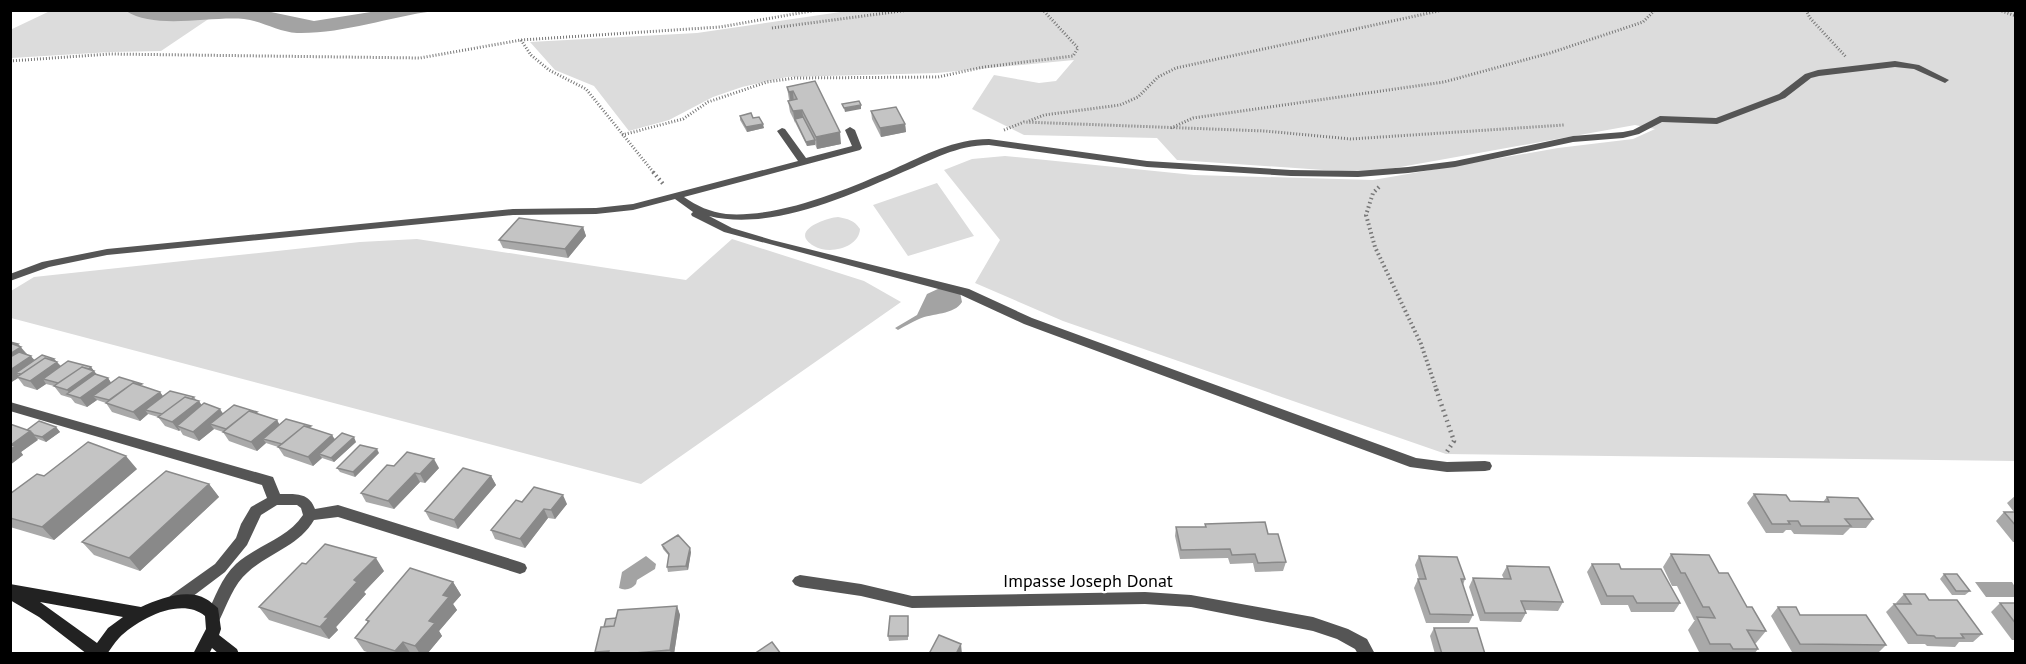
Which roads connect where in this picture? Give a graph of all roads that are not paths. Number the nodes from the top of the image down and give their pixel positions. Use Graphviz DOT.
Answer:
graph roads {
  1 [pos="1945,80"];
  2 [pos="850,130"];
  3 [pos="782,131"];
  4 [pos="804,162"];
  5 [pos="676,196"];
  6 [pos="10,278"];
  7 [pos="10,406"];
  8 [pos="1485,466"];
  9 [pos="275,500"];
  10 [pos="310,514"];
  11 [pos="520,568"];
  12 [pos="800,581"];
  13 [pos="10,591"];
  14 [pos="175,601"];
  15 [pos="139,613"];
  16 [pos="214,616"];
  17 [pos="211,638"];
  18 [pos="97,653"];
  19 [pos="201,654"];
  20 [pos="231,654"];
  21 [pos="1367,654"];
  1 -- 5 [label="street"];
  2 -- 4 [label="street"];
  3 -- 4 [label="street"];
  4 -- 5 [label="street"];
  5 -- 6 [label="street"];
  5 -- 8 [label="street"];
  7 -- 9 [label="street"];
  9 -- 10 [label="street"];
  9 -- 14 [label="street"];
  10 -- 11 [label="street"];
  10 -- 16 [label="street"];
  12 -- 21 [label="street, Impasse Joseph Donat"];
  13 -- 15 [label="main road"];
  13 -- 18 [label="main road"];
  14 -- 15 [label="main road"];
  14 -- 16 [label="main road"];
  15 -- 18 [label="main road"];
  16 -- 17 [label="main road"];
  17 -- 19 [label="main road"];
  17 -- 20 [label="main road"];
}
